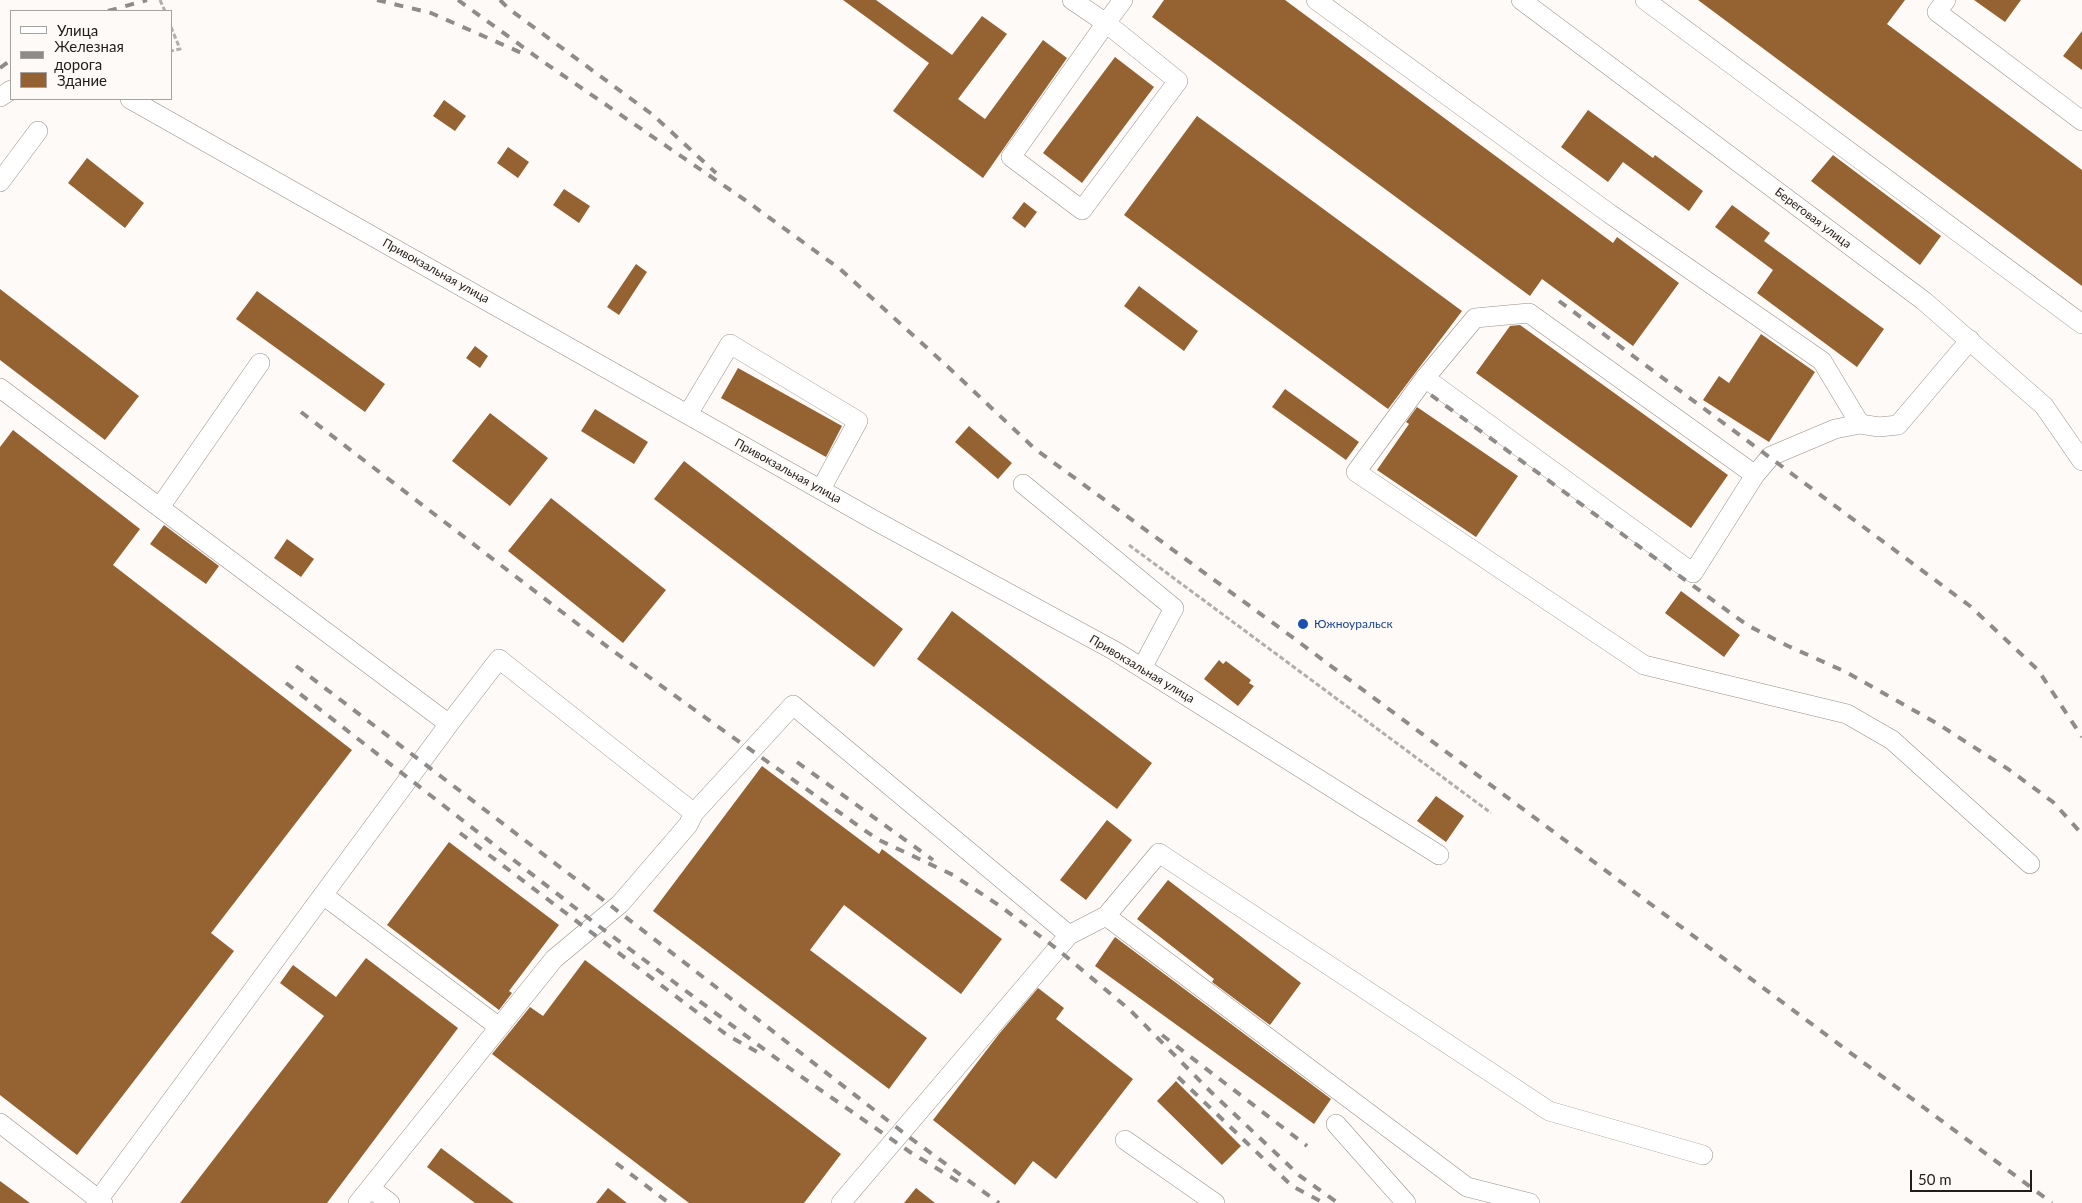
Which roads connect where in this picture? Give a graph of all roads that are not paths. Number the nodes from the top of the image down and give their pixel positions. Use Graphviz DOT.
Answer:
graph roads {
  1 [pos="1072,0"];
  2 [pos="1123,0"];
  3 [pos="1316,0"];
  4 [pos="1521,0"];
  5 [pos="1645,0"];
  6 [pos="1946,0"];
  7 [pos="1106,23"];
  8 [pos="132,100"];
  9 [pos="2082,121"];
  10 [pos="38,132"];
  11 [pos="0,182"];
  12 [pos="2082,324"];
  13 [pos="1970,340"];
  14 [pos="260,363"];
  15 [pos="1425,378"];
  16 [pos="0,388"];
  17 [pos="688,414"];
  18 [pos="1860,424"];
  19 [pos="2082,461"];
  20 [pos="1755,475"];
  21 [pos="1023,484"];
  22 [pos="821,489"];
  23 [pos="160,507"];
  24 [pos="1142,668"];
  25 [pos="449,724"];
  26 [pos="694,813"];
  27 [pos="1439,855"];
  28 [pos="2030,864"];
  29 [pos="323,896"];
  30 [pos="1106,916"];
  31 [pos="1069,935"];
  32 [pos="500,1027"];
  33 [pos="0,1123"];
  34 [pos="1336,1124"];
  35 [pos="1125,1140"];
  36 [pos="1703,1154"];
  37 [pos="370,1188"];
  38 [pos="99,1202"];
  39 [pos="358,1203"];
  40 [pos="390,1203"];
  41 [pos="841,1203"];
  42 [pos="1215,1203"];
  43 [pos="1406,1203"];
  44 [pos="1530,1203"];
  1 -- 7 [label="street"];
  2 -- 7 [label="street"];
  3 -- 18 [label="street"];
  4 -- 13 [label="street, Береговая улица"];
  5 -- 12 [label="street"];
  6 -- 9 [label="street"];
  7 -- 7 [label="street"];
  8 -- 17 [label="street, Привокзальная улица"];
  10 -- 11 [label="street"];
  13 -- 18 [label="street"];
  13 -- 19 [label="street, Береговая улица"];
  14 -- 23 [label="street"];
  15 -- 20 [label="street"];
  15 -- 20 [label="street"];
  15 -- 28 [label="street"];
  16 -- 23 [label="street"];
  17 -- 22 [label="street, Привокзальная улица"];
  17 -- 22 [label="street"];
  18 -- 20 [label="street"];
  21 -- 24 [label="street"];
  22 -- 24 [label="street, Привокзальная улица"];
  23 -- 25 [label="street"];
  24 -- 27 [label="street, Привокзальная улица"];
  25 -- 26 [label="street"];
  25 -- 29 [label="street"];
  26 -- 31 [label="street"];
  26 -- 32 [label="street"];
  29 -- 32 [label="street"];
  29 -- 38 [label="street"];
  30 -- 31 [label="street"];
  30 -- 36 [label="street"];
  30 -- 44 [label="street"];
  31 -- 41 [label="street"];
  32 -- 37 [label="street"];
  33 -- 38 [label="street"];
  34 -- 43 [label="street"];
  35 -- 42 [label="street"];
  37 -- 39 [label="street"];
  37 -- 40 [label="street"];
}
